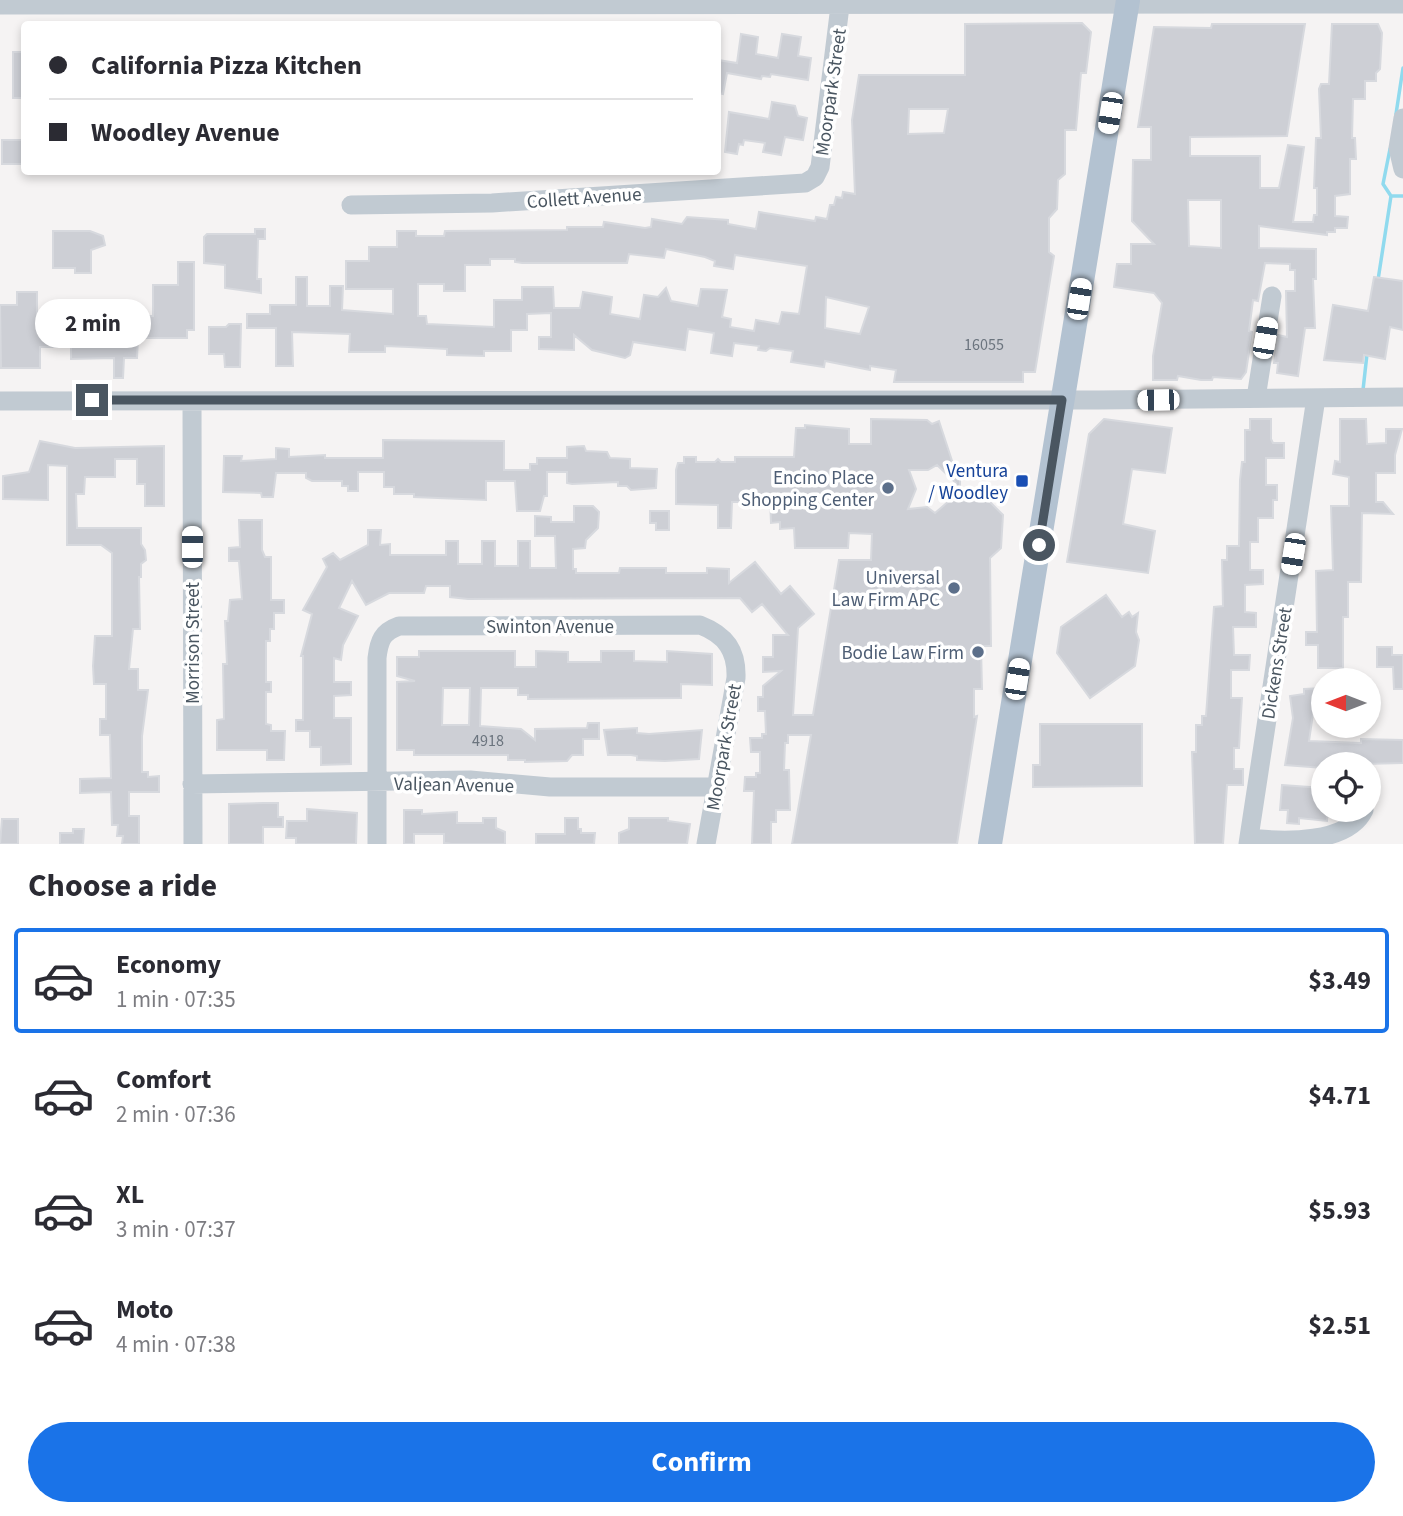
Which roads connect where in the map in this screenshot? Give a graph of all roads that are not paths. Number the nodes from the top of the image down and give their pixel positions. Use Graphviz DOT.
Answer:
graph roads {
  1 [pos="79,3"];
  2 [pos="1128,3"];
  3 [pos="1403,4"];
  4 [pos="0,5"];
  5 [pos="840,6"];
  6 [pos="1403,118"];
  7 [pos="1403,169"];
  8 [pos="815,177"];
  9 [pos="351,205"];
  10 [pos="1272,296"];
  11 [pos="1403,397"];
  12 [pos="1256,398"];
  13 [pos="1317,398"];
  14 [pos="1062,400"];
  15 [pos="0,401"];
  16 [pos="192,401"];
  17 [pos="700,625"];
  18 [pos="192,783"];
  19 [pos="377,783"];
  20 [pos="716,787"];
  21 [pos="1357,822"];
  22 [pos="1248,841"];
  23 [pos="192,844"];
  24 [pos="377,844"];
  25 [pos="706,844"];
  26 [pos="990,844"];
  1 -- 4 [label="street"];
  1 -- 5 [label="street"];
  2 -- 3 [label="street"];
  2 -- 5 [label="street"];
  2 -- 14 [label="main road"];
  5 -- 8 [label="street, Moorpark Street"];
  6 -- 7 [label="street"];
  8 -- 9 [label="street, Collett Avenue"];
  10 -- 12 [label="street"];
  11 -- 13 [label="street"];
  12 -- 13 [label="street"];
  12 -- 14 [label="street"];
  13 -- 22 [label="street, Dickens Street"];
  14 -- 16 [label="street"];
  14 -- 26 [label="main road"];
  15 -- 16 [label="street"];
  16 -- 18 [label="street, Morrison Street"];
  17 -- 19 [label="street, Swinton Avenue"];
  17 -- 20 [label="street, Moorpark Street"];
  18 -- 19 [label="street, Valjean Avenue"];
  18 -- 23 [label="street, Morrison Street"];
  19 -- 20 [label="street, Valjean Avenue"];
  19 -- 24 [label="street"];
  20 -- 25 [label="street, Moorpark Street"];
  21 -- 22 [label="street"];
}
